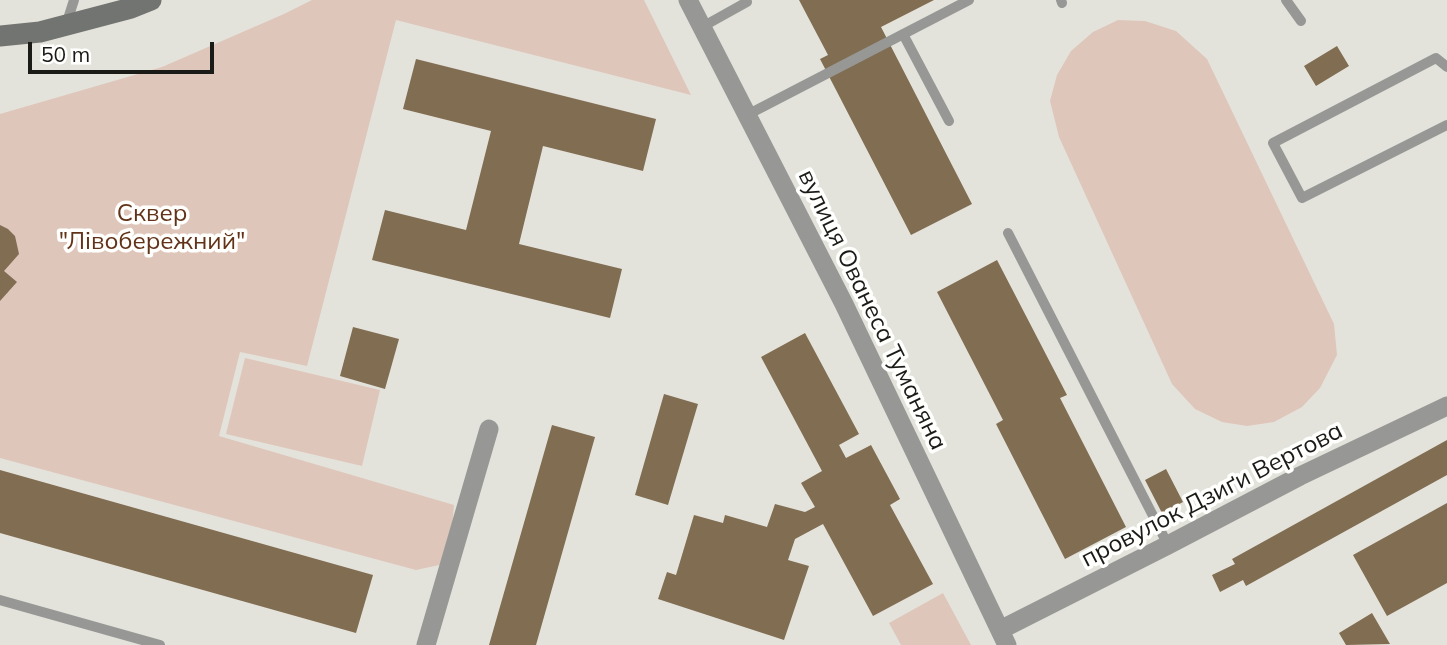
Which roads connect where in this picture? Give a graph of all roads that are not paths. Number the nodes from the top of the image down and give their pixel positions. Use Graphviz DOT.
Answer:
graph roads {
  1 [pos="74,0"];
  2 [pos="151,0"];
  3 [pos="688,0"];
  4 [pos="746,0"];
  5 [pos="969,0"];
  6 [pos="1286,0"];
  7 [pos="1301,21"];
  8 [pos="66,25"];
  9 [pos="702,27"];
  10 [pos="903,34"];
  11 [pos="0,36"];
  12 [pos="1447,67"];
  13 [pos="747,115"];
  14 [pos="949,121"];
  15 [pos="1447,125"];
  16 [pos="1008,233"];
  17 [pos="1447,406"];
  18 [pos="489,429"];
  19 [pos="1168,545"];
  20 [pos="0,600"];
  21 [pos="1004,637"];
  22 [pos="160,645"];
  23 [pos="426,645"];
  1 -- 8 [label="lane"];
  2 -- 8 [label="main road"];
  3 -- 9 [label="street, вулиця Ованеса Туманяна"];
  4 -- 9 [label="lane"];
  5 -- 10 [label="lane"];
  6 -- 7 [label="lane"];
  8 -- 11 [label="main road"];
  9 -- 13 [label="street, вулиця Ованеса Туманяна"];
  10 -- 13 [label="lane"];
  10 -- 14 [label="lane"];
  12 -- 15 [label="lane"];
  13 -- 21 [label="street, вулиця Ованеса Туманяна"];
  16 -- 19 [label="lane"];
  17 -- 19 [label="street, провулок Дзиґи Вертова"];
  18 -- 23 [label="street"];
  19 -- 21 [label="street, провулок Дзиґи Вертова"];
  20 -- 22 [label="lane"];
}
